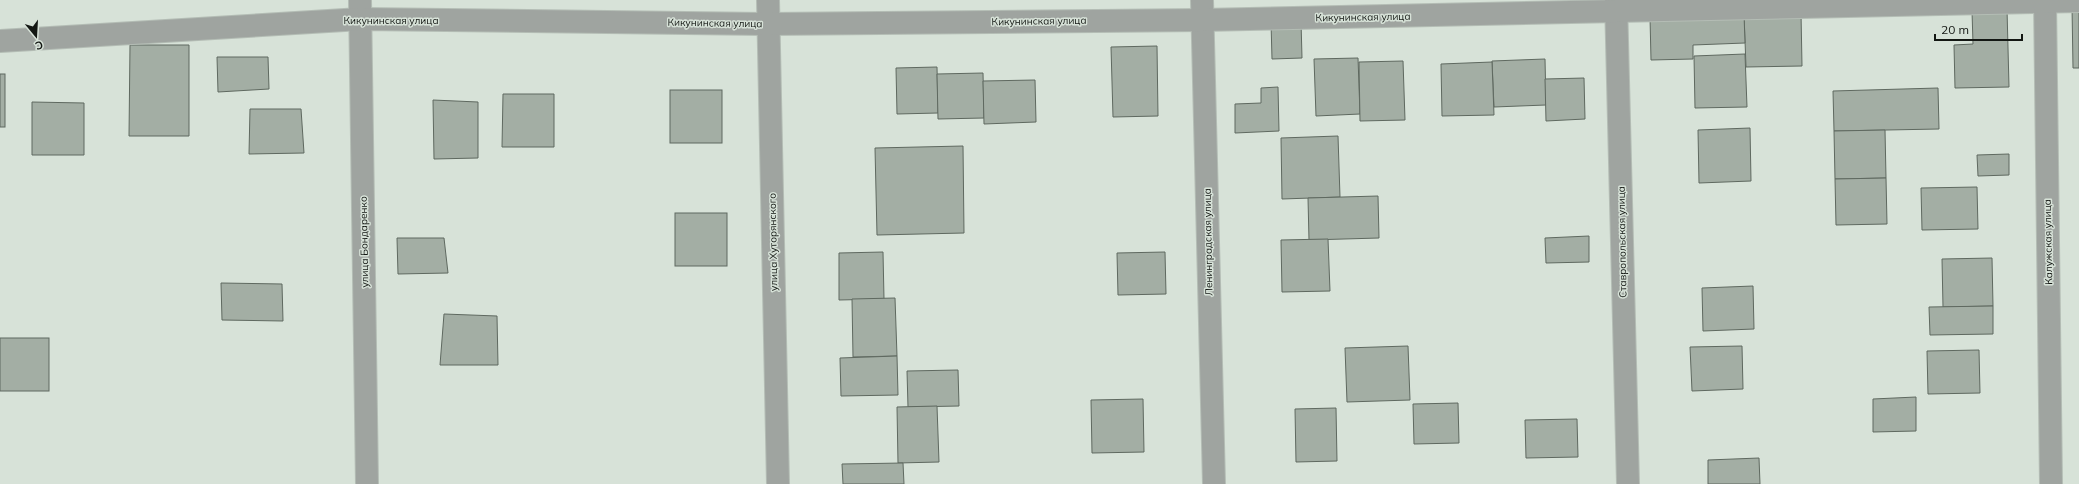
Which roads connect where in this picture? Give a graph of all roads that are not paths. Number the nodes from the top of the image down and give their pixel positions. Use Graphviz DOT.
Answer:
graph roads {
  1 [pos="768,0"];
  2 [pos="2045,1"];
  3 [pos="2079,1"];
  4 [pos="1616,6"];
  5 [pos="360,9"];
  6 [pos="1203,10"];
  7 [pos="768,24"];
  8 [pos="0,41"];
  9 [pos="367,484"];
  10 [pos="778,484"];
  11 [pos="1214,484"];
  12 [pos="1628,484"];
  13 [pos="2051,484"];
  1 -- 7 [label="street, улица Хуторянского"];
  2 -- 3 [label="street, Кикунинская улица"];
  2 -- 4 [label="street, Кикунинская улица"];
  2 -- 13 [label="street, Калужская улица"];
  4 -- 6 [label="street, Кикунинская улица"];
  4 -- 12 [label="street, Ставропольская улица"];
  5 -- 7 [label="street, Кикунинская улица"];
  5 -- 8 [label="street, Кикунинская улица"];
  5 -- 9 [label="street, улица Бондаренко"];
  6 -- 7 [label="street, Кикунинская улица"];
  6 -- 11 [label="street, Ленинградская улица"];
  7 -- 10 [label="street, улица Хуторянского"];
}
